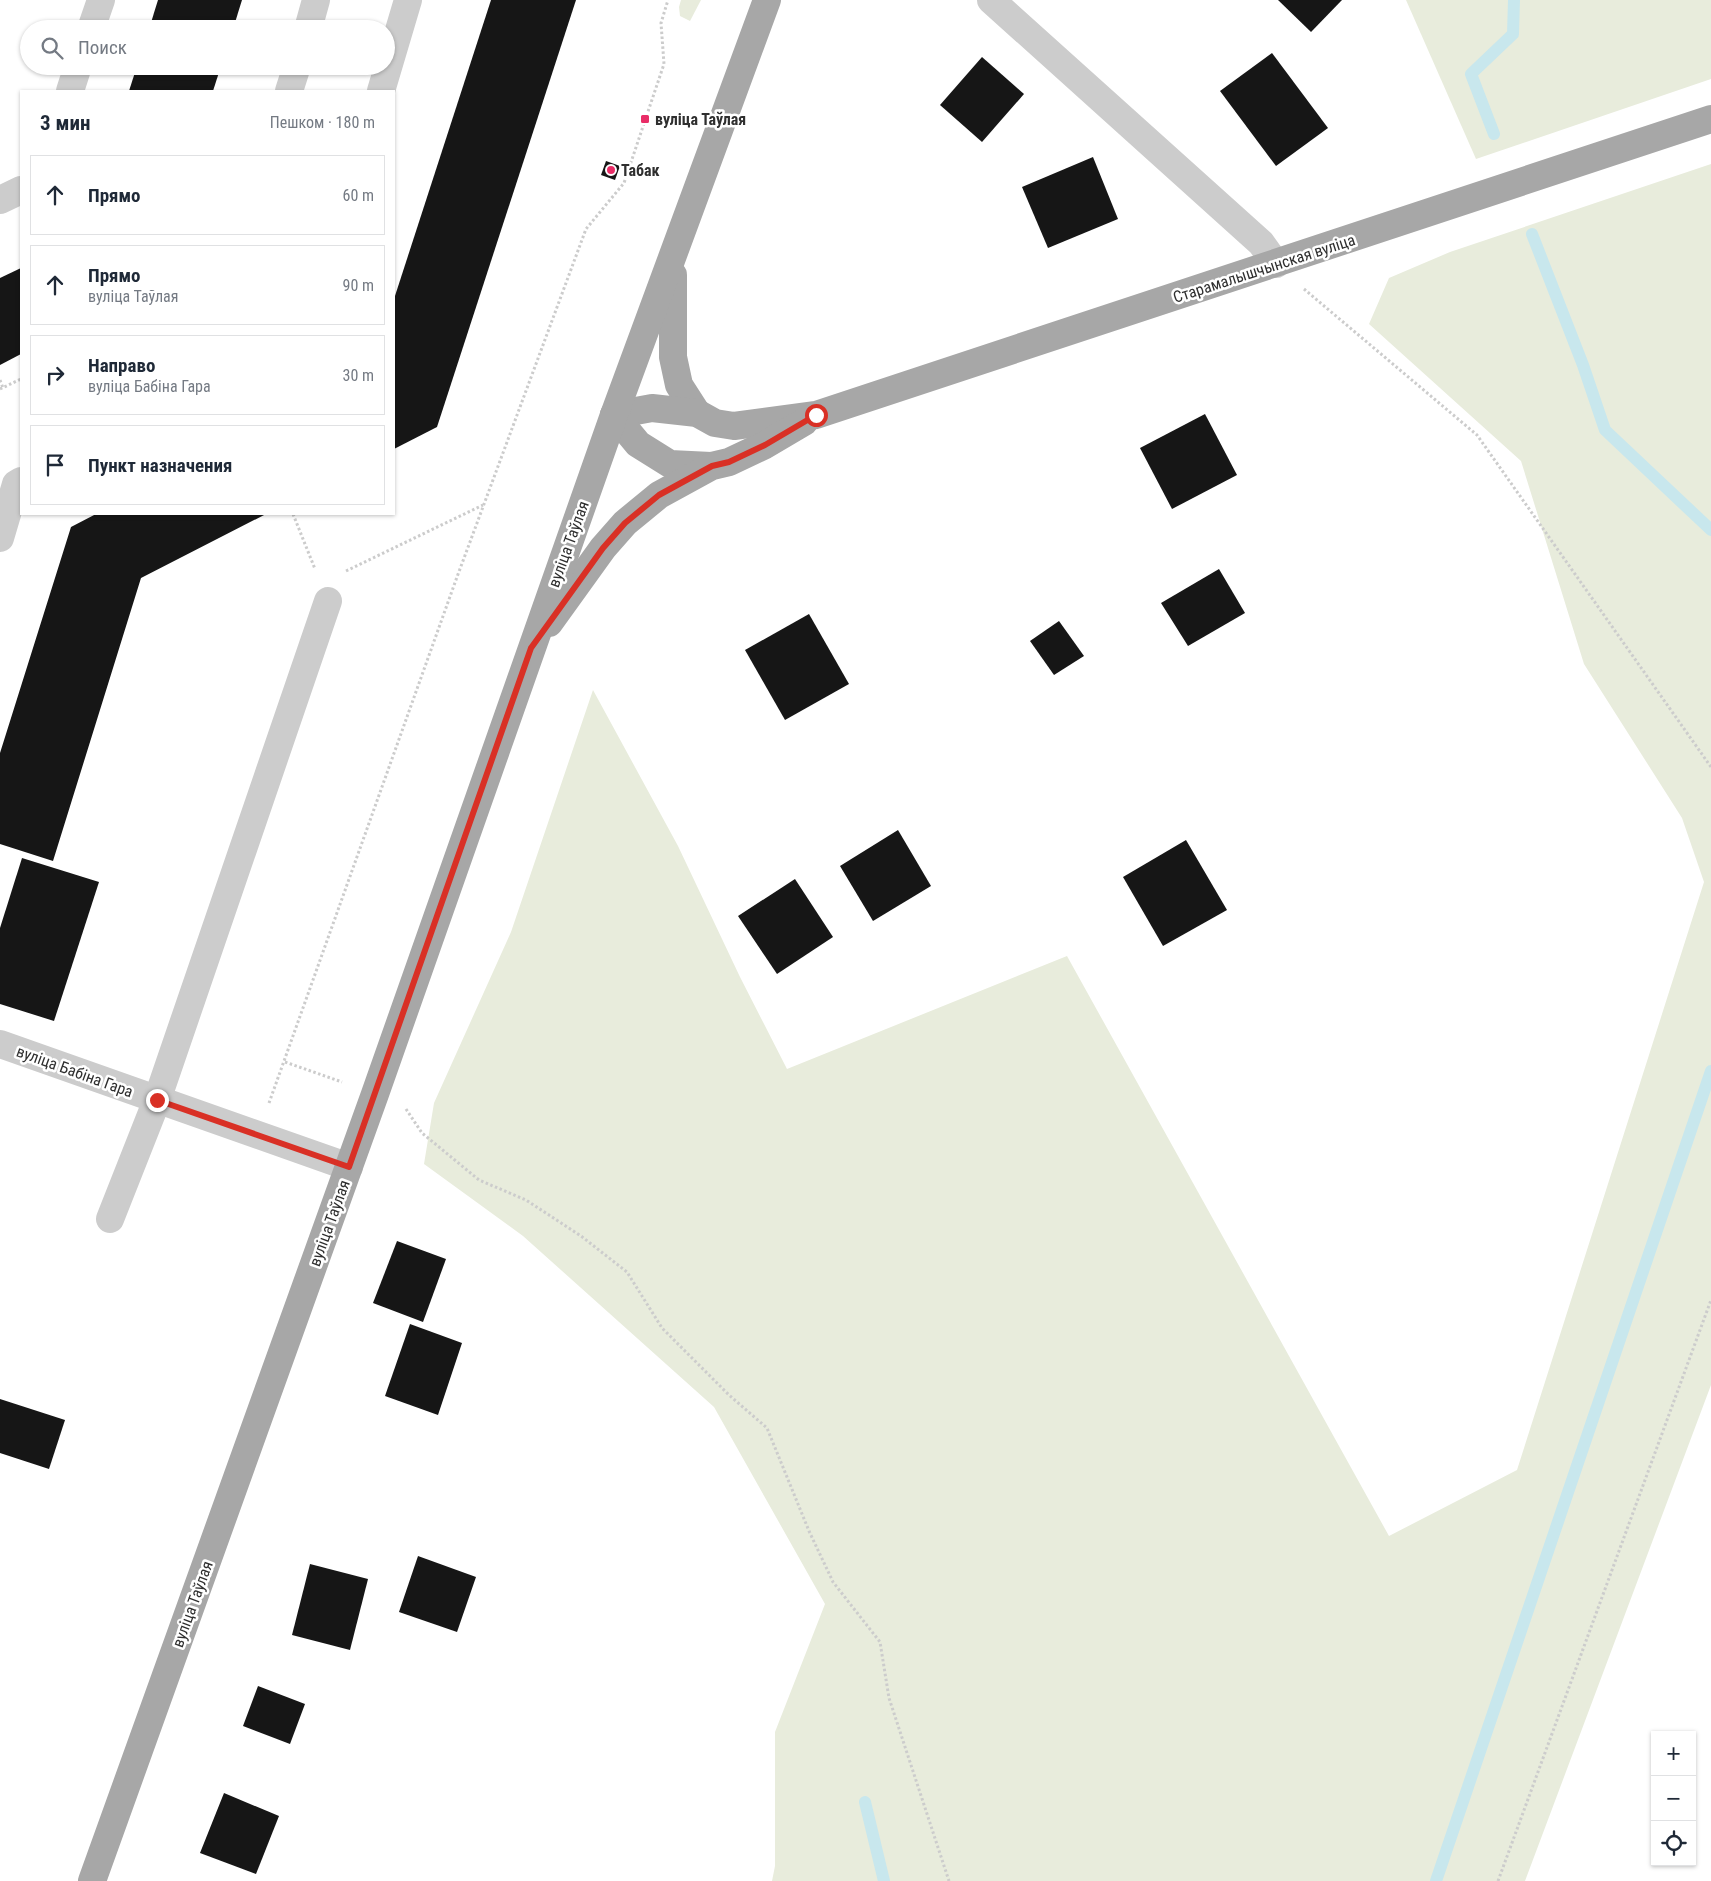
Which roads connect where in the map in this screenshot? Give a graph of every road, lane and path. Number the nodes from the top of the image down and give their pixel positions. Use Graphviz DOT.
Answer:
graph roads {
  1 [pos="101,0"];
  2 [pos="316,0"];
  3 [pos="408,0"];
  4 [pos="668,0"];
  5 [pos="767,0"];
  6 [pos="991,0"];
  7 [pos="94,20"];
  8 [pos="310,20"];
  9 [pos="395,44"];
  10 [pos="75,75"];
  11 [pos="294,75"];
  12 [pos="386,75"];
  13 [pos="70,90"];
  14 [pos="289,90"];
  15 [pos="381,90"];
  16 [pos="1711,119"];
  17 [pos="20,190"];
  18 [pos="0,200"];
  19 [pos="672,258"];
  20 [pos="1276,264"];
  21 [pos="20,379"];
  22 [pos="0,380"];
  23 [pos="2,388"];
  24 [pos="696,413"];
  25 [pos="816,415"];
  26 [pos="614,416"];
  27 [pos="712,466"];
  28 [pos="12,485"];
  29 [pos="483,505"];
  30 [pos="293,515"];
  31 [pos="0,538"];
  32 [pos="324,592"];
  33 [pos="531,648"];
  34 [pos="1711,767"];
  35 [pos="0,1044"];
  36 [pos="157,1100"];
  37 [pos="404,1105"];
  38 [pos="258,1134"];
  39 [pos="349,1167"];
  40 [pos="110,1219"];
  41 [pos="1711,1300"];
  42 [pos="92,1881"];
  43 [pos="949,1881"];
  44 [pos="1498,1881"];
  1 -- 7 [label="street"];
  2 -- 8 [label="street"];
  3 -- 9 [label="street"];
  4 -- 29 [label="path"];
  5 -- 19 [label="main road, вуліца Таўлая"];
  6 -- 20 [label="street"];
  10 -- 13 [label="street"];
  11 -- 14 [label="street"];
  12 -- 15 [label="street"];
  16 -- 20 [label="main road, Старамалышчынская вуліца"];
  17 -- 18 [label="street"];
  19 -- 24 [label="main road"];
  19 -- 26 [label="main road, вуліца Таўлая"];
  20 -- 25 [label="main road, Старамалышчынская вуліца"];
  20 -- 34 [label="path"];
  21 -- 23 [label="path"];
  22 -- 23 [label="path"];
  24 -- 25 [label="main road"];
  24 -- 26 [label="main road"];
  25 -- 27 [label="main road"];
  26 -- 27 [label="main road"];
  26 -- 33 [label="main road, вуліца Таўлая"];
  27 -- 33 [label="main road"];
  28 -- 31 [label="street"];
  29 -- 32 [label="path"];
  29 -- 38 [label="path"];
  30 -- 32 [label="path"];
  32 -- 36 [label="street"];
  33 -- 39 [label="main road, вуліца Таўлая"];
  35 -- 36 [label="street, вуліца Бабіна Гара"];
  36 -- 38 [label="street, вуліца Бабіна Гара"];
  36 -- 40 [label="street"];
  37 -- 43 [label="path"];
  38 -- 39 [label="street, вуліца Бабіна Гара"];
  39 -- 42 [label="main road, вуліца Таўлая"];
  41 -- 44 [label="path"];
}
